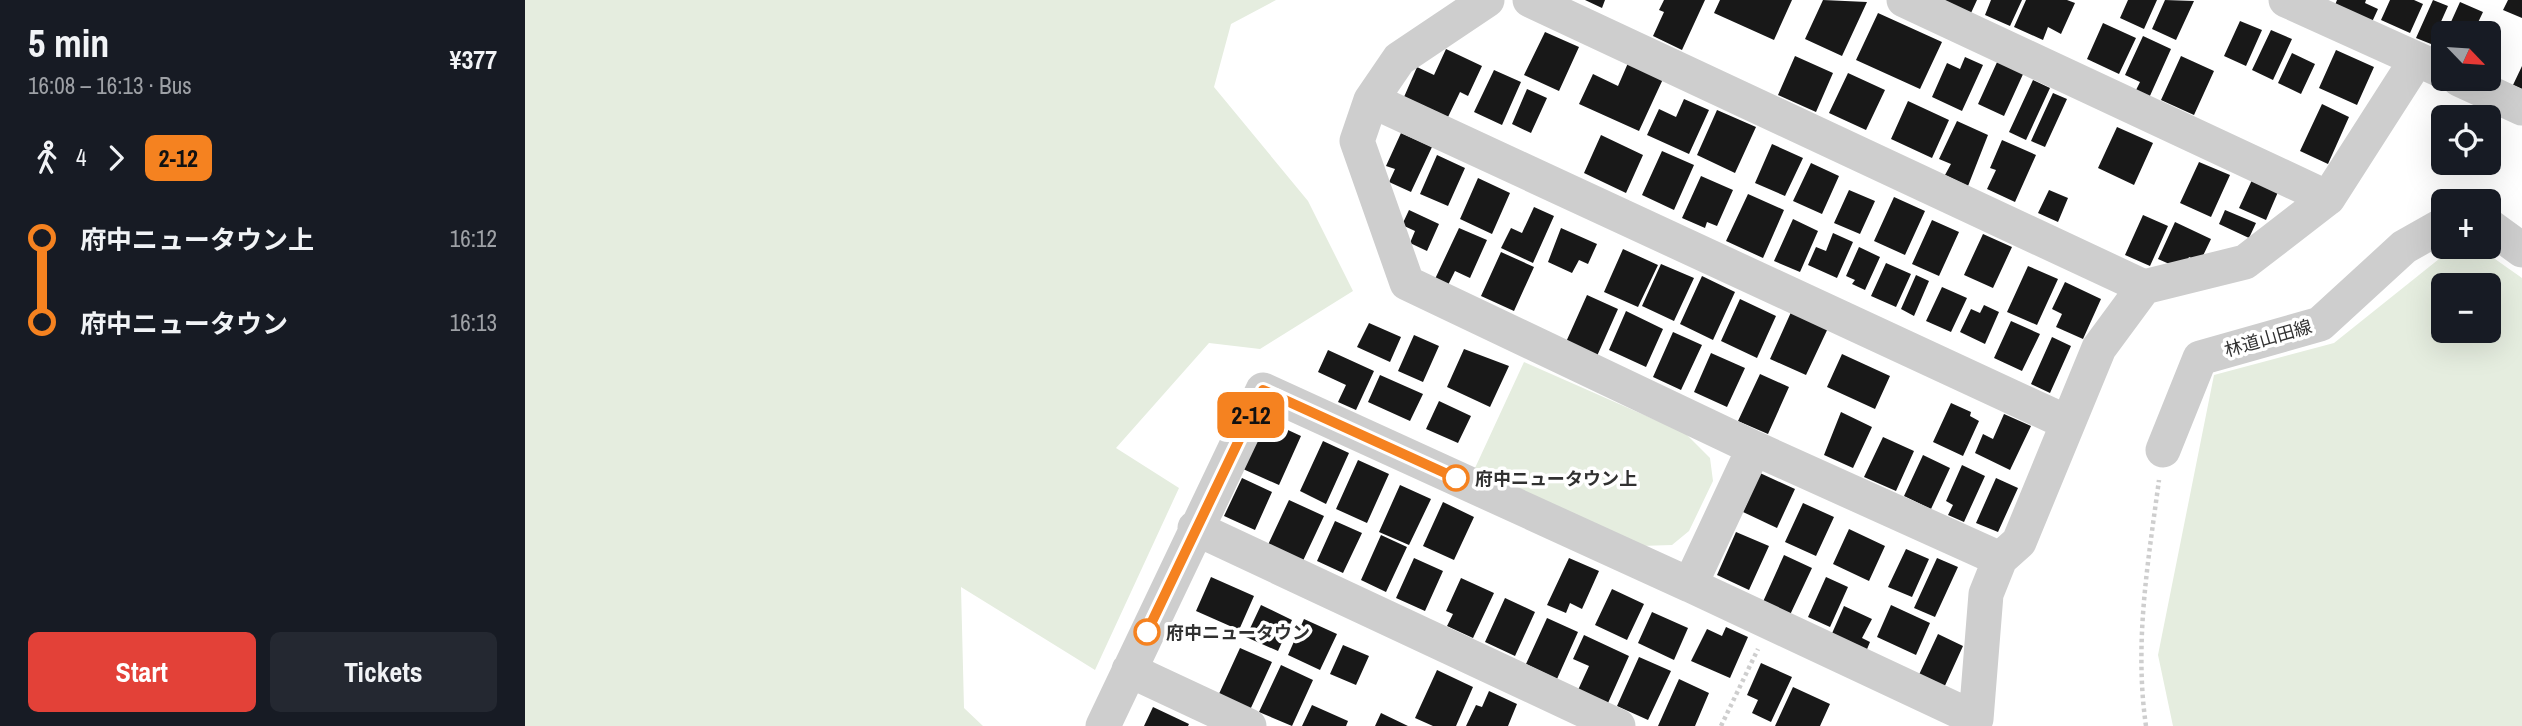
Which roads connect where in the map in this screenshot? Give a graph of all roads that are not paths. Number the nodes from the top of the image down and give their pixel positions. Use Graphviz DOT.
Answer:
graph roads {
  1 [pos="1487,0"];
  2 [pos="1529,0"];
  3 [pos="1904,0"];
  4 [pos="2285,0"];
  5 [pos="2430,65"];
  6 [pos="2485,91"];
  7 [pos="1371,100"];
  8 [pos="2522,108"];
  9 [pos="2328,198"];
  10 [pos="2431,232"];
  11 [pos="2501,235"];
  12 [pos="2522,250"];
  13 [pos="2144,287"];
  14 [pos="2066,422"];
  15 [pos="1754,448"];
  16 [pos="2163,450"];
  17 [pos="1195,528"];
  18 [pos="2000,559"];
  19 [pos="1690,585"];
  20 [pos="1129,670"];
  21 [pos="1103,726"];
  22 [pos="1249,726"];
  23 [pos="1618,726"];
  1 -- 7 [label="street"];
  2 -- 13 [label="street"];
  3 -- 9 [label="street"];
  4 -- 5 [label="street"];
  5 -- 9 [label="street"];
  6 -- 8 [label="street"];
  7 -- 14 [label="street"];
  7 -- 15 [label="street"];
  9 -- 13 [label="street"];
  10 -- 16 [label="street, 林道山田線"];
  11 -- 12 [label="street"];
  13 -- 14 [label="street"];
  14 -- 18 [label="street"];
  15 -- 18 [label="street"];
  15 -- 19 [label="street"];
  17 -- 19 [label="street"];
  17 -- 20 [label="street"];
  17 -- 23 [label="street"];
  18 -- 19 [label="street"];
  20 -- 21 [label="street"];
  20 -- 22 [label="street"];
}
